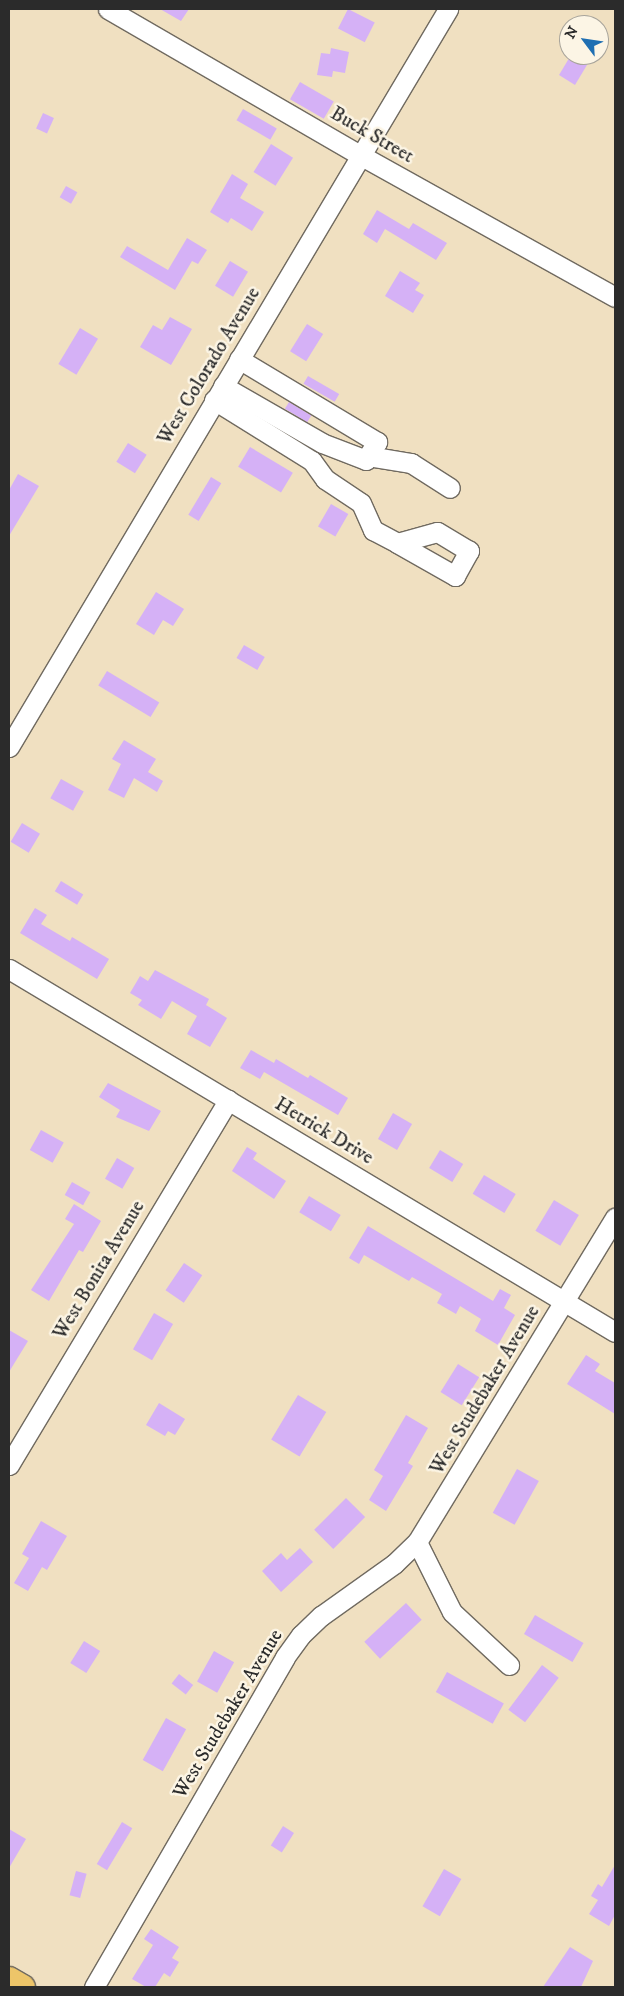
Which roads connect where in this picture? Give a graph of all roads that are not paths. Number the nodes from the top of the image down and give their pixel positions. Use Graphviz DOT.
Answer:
graph roads {
  1 [pos="108,9"];
  2 [pos="448,9"];
  3 [pos="360,155"];
  4 [pos="615,296"];
  5 [pos="239,359"];
  6 [pos="266,376"];
  7 [pos="219,393"];
  8 [pos="250,401"];
  9 [pos="368,456"];
  10 [pos="450,488"];
  11 [pos="397,543"];
  12 [pos="9,747"];
  13 [pos="9,969"];
  14 [pos="228,1100"];
  15 [pos="615,1218"];
  16 [pos="565,1302"];
  17 [pos="615,1332"];
  18 [pos="9,1465"];
  19 [pos="418,1542"];
  20 [pos="509,1665"];
  21 [pos="9,1979"];
  22 [pos="23,1987"];
  23 [pos="94,1987"];
  1 -- 3 [label="street, Buck Street"];
  2 -- 3 [label="street, West Colorado Avenue"];
  3 -- 4 [label="street, Buck Street"];
  3 -- 5 [label="street, West Colorado Avenue"];
  5 -- 6 [label="street"];
  5 -- 7 [label="street, West Colorado Avenue"];
  6 -- 8 [label="street"];
  6 -- 9 [label="street"];
  7 -- 8 [label="street"];
  7 -- 11 [label="street"];
  7 -- 12 [label="street, West Colorado Avenue"];
  8 -- 9 [label="street"];
  9 -- 10 [label="street"];
  13 -- 14 [label="street, Hetrick Drive"];
  14 -- 16 [label="street, Hetrick Drive"];
  14 -- 18 [label="street, West Bonita Avenue"];
  15 -- 16 [label="street, West Studebaker Avenue"];
  16 -- 17 [label="street, Hetrick Drive"];
  16 -- 19 [label="street, West Studebaker Avenue"];
  19 -- 20 [label="street"];
  19 -- 23 [label="street, West Studebaker Avenue"];
  21 -- 22 [label="main road"];
}
